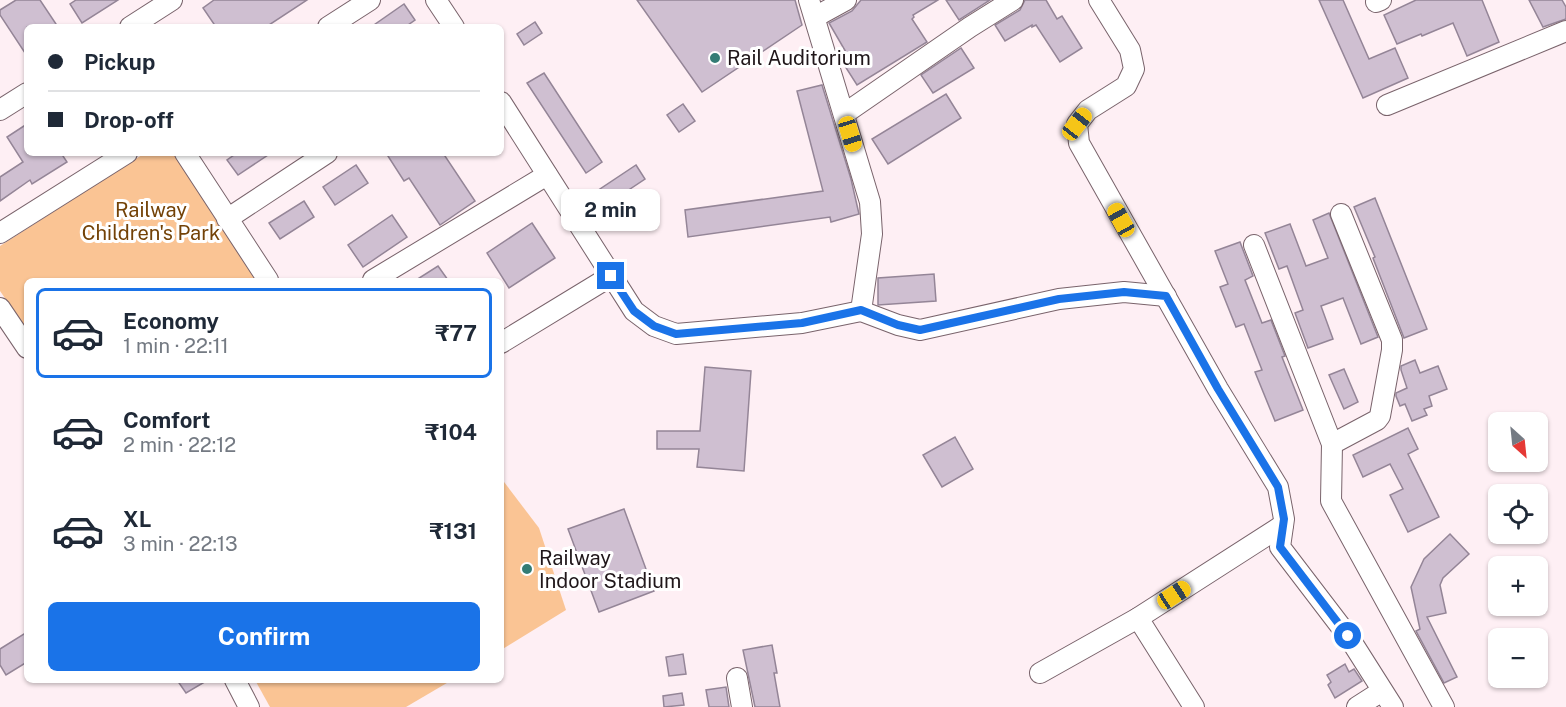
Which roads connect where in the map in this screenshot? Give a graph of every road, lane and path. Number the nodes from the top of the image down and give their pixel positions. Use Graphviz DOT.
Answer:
graph roads {
  1 [pos="172,0"];
  2 [pos="370,0"];
  3 [pos="436,0"];
  4 [pos="846,0"];
  5 [pos="1013,0"];
  6 [pos="1099,0"];
  7 [pos="812,9"];
  8 [pos="135,24"];
  9 [pos="333,24"];
  10 [pos="452,24"];
  11 [pos="1566,31"];
  12 [pos="24,95"];
  13 [pos="1387,105"];
  14 [pos="504,107"];
  15 [pos="0,110"];
  16 [pos="844,114"];
  17 [pos="122,156"];
  18 [pos="187,156"];
  19 [pos="322,156"];
  20 [pos="547,175"];
  21 [pos="1341,214"];
  22 [pos="227,219"];
  23 [pos="0,233"];
  24 [pos="1254,245"];
  25 [pos="611,276"];
  26 [pos="267,278"];
  27 [pos="376,278"];
  28 [pos="1166,296"];
  29 [pos="0,308"];
  30 [pos="861,310"];
  31 [pos="504,341"];
  32 [pos="24,344"];
  33 [pos="1332,444"];
  34 [pos="1283,525"];
  35 [pos="1138,618"];
  36 [pos="1040,673"];
  37 [pos="737,678"];
  38 [pos="237,683"];
  39 [pos="1388,699"];
  40 [pos="249,707"];
  41 [pos="742,707"];
  42 [pos="1194,707"];
  43 [pos="1357,707"];
  44 [pos="1444,707"];
  1 -- 8 [label="street"];
  2 -- 9 [label="street"];
  3 -- 10 [label="street"];
  4 -- 7 [label="street"];
  5 -- 16 [label="street"];
  6 -- 28 [label="street"];
  7 -- 16 [label="street"];
  11 -- 13 [label="street"];
  12 -- 15 [label="street"];
  14 -- 20 [label="street"];
  16 -- 30 [label="street"];
  17 -- 23 [label="street"];
  18 -- 22 [label="street"];
  19 -- 22 [label="street"];
  20 -- 25 [label="street"];
  20 -- 27 [label="street"];
  21 -- 33 [label="street"];
  22 -- 26 [label="street"];
  24 -- 33 [label="street"];
  25 -- 30 [label="street"];
  25 -- 31 [label="street"];
  28 -- 30 [label="street"];
  28 -- 34 [label="street"];
  29 -- 32 [label="street"];
  33 -- 44 [label="street"];
  34 -- 35 [label="street"];
  34 -- 39 [label="street"];
  35 -- 36 [label="street"];
  35 -- 42 [label="street"];
  37 -- 41 [label="street"];
  38 -- 40 [label="street"];
  39 -- 43 [label="street"];
}
